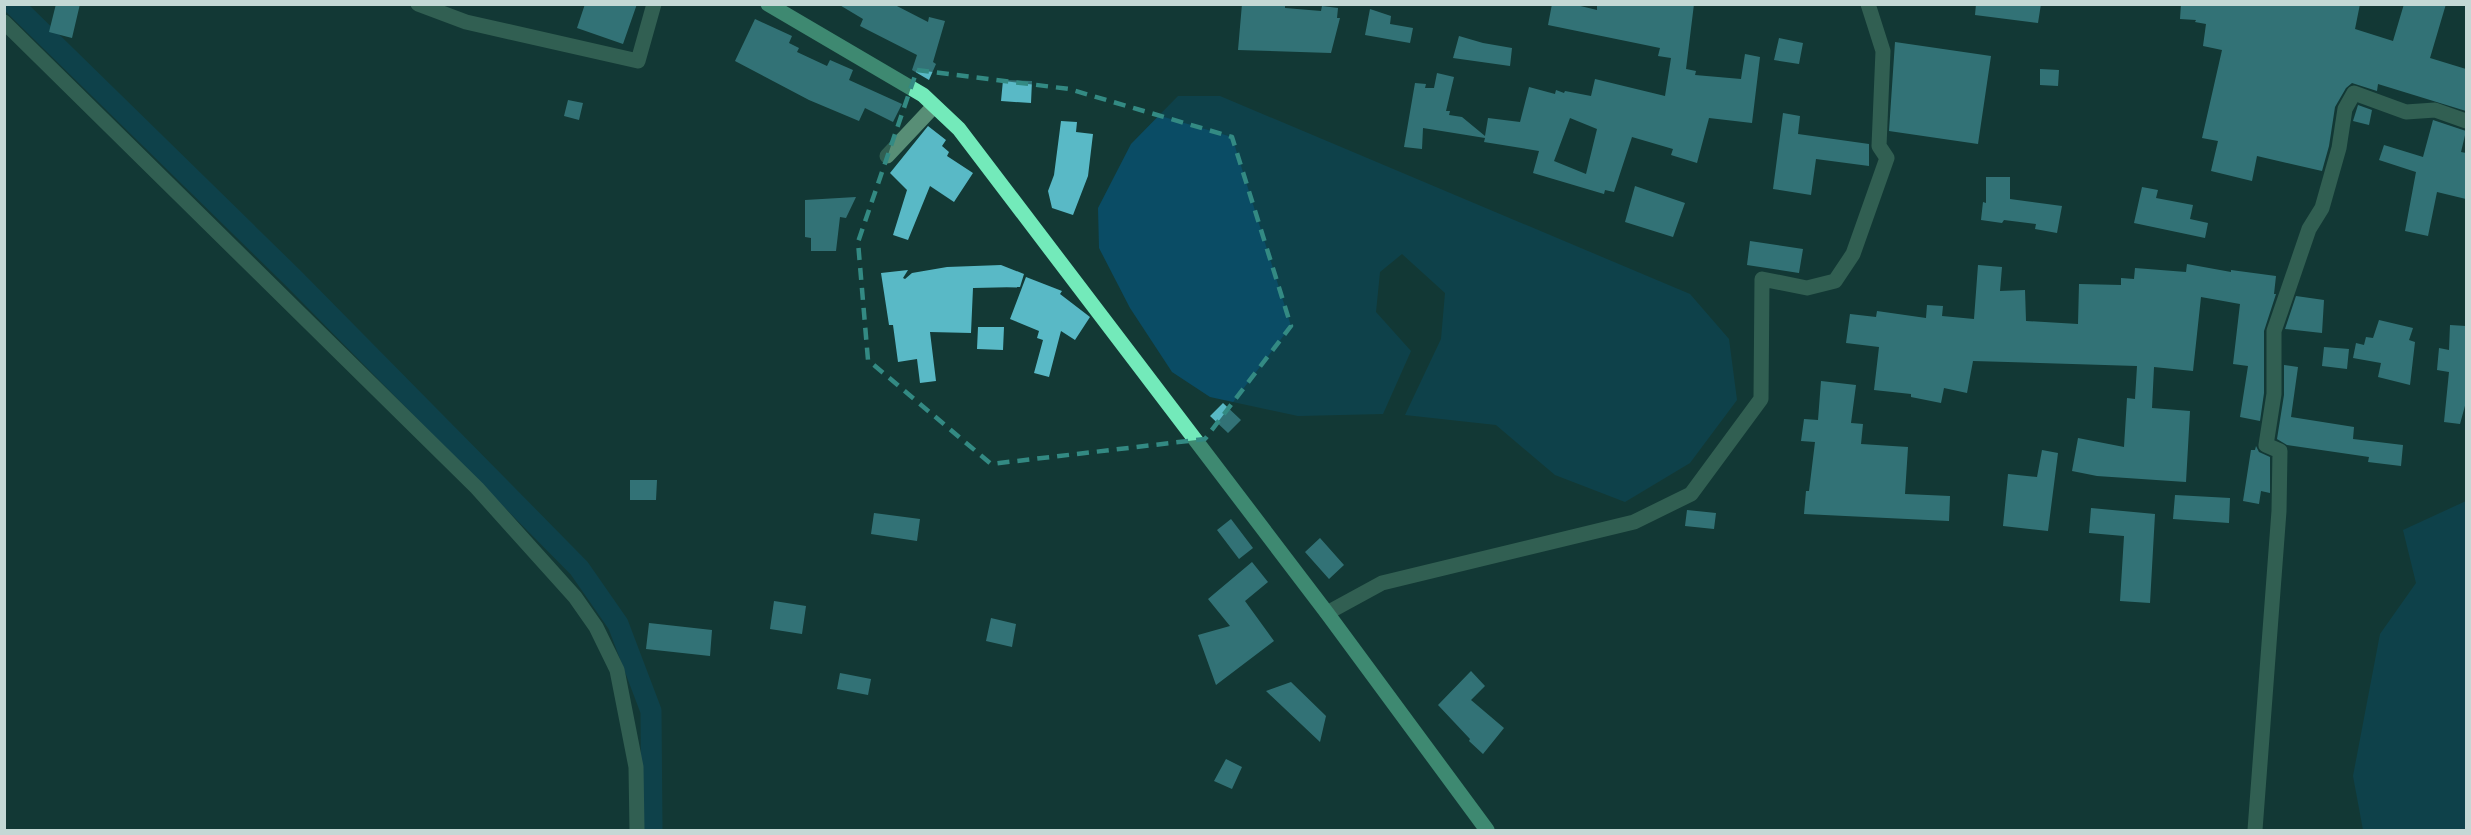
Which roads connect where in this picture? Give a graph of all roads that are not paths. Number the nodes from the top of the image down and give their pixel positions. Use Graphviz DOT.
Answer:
graph roads {
  1 [pos="418,4"];
  2 [pos="654,4"];
  3 [pos="768,4"];
  4 [pos="1868,4"];
  5 [pos="4,22"];
  6 [pos="934,106"];
  7 [pos="2466,121"];
  8 [pos="887,156"];
  9 [pos="1327,613"];
  10 [pos="637,831"];
  11 [pos="1487,831"];
  12 [pos="2255,831"];
  1 -- 2 [label="street"];
  3 -- 6 [label="main road"];
  4 -- 9 [label="street"];
  5 -- 10 [label="street"];
  6 -- 8 [label="street"];
  6 -- 9 [label="main road"];
  7 -- 12 [label="street"];
  9 -- 11 [label="main road"];
}
